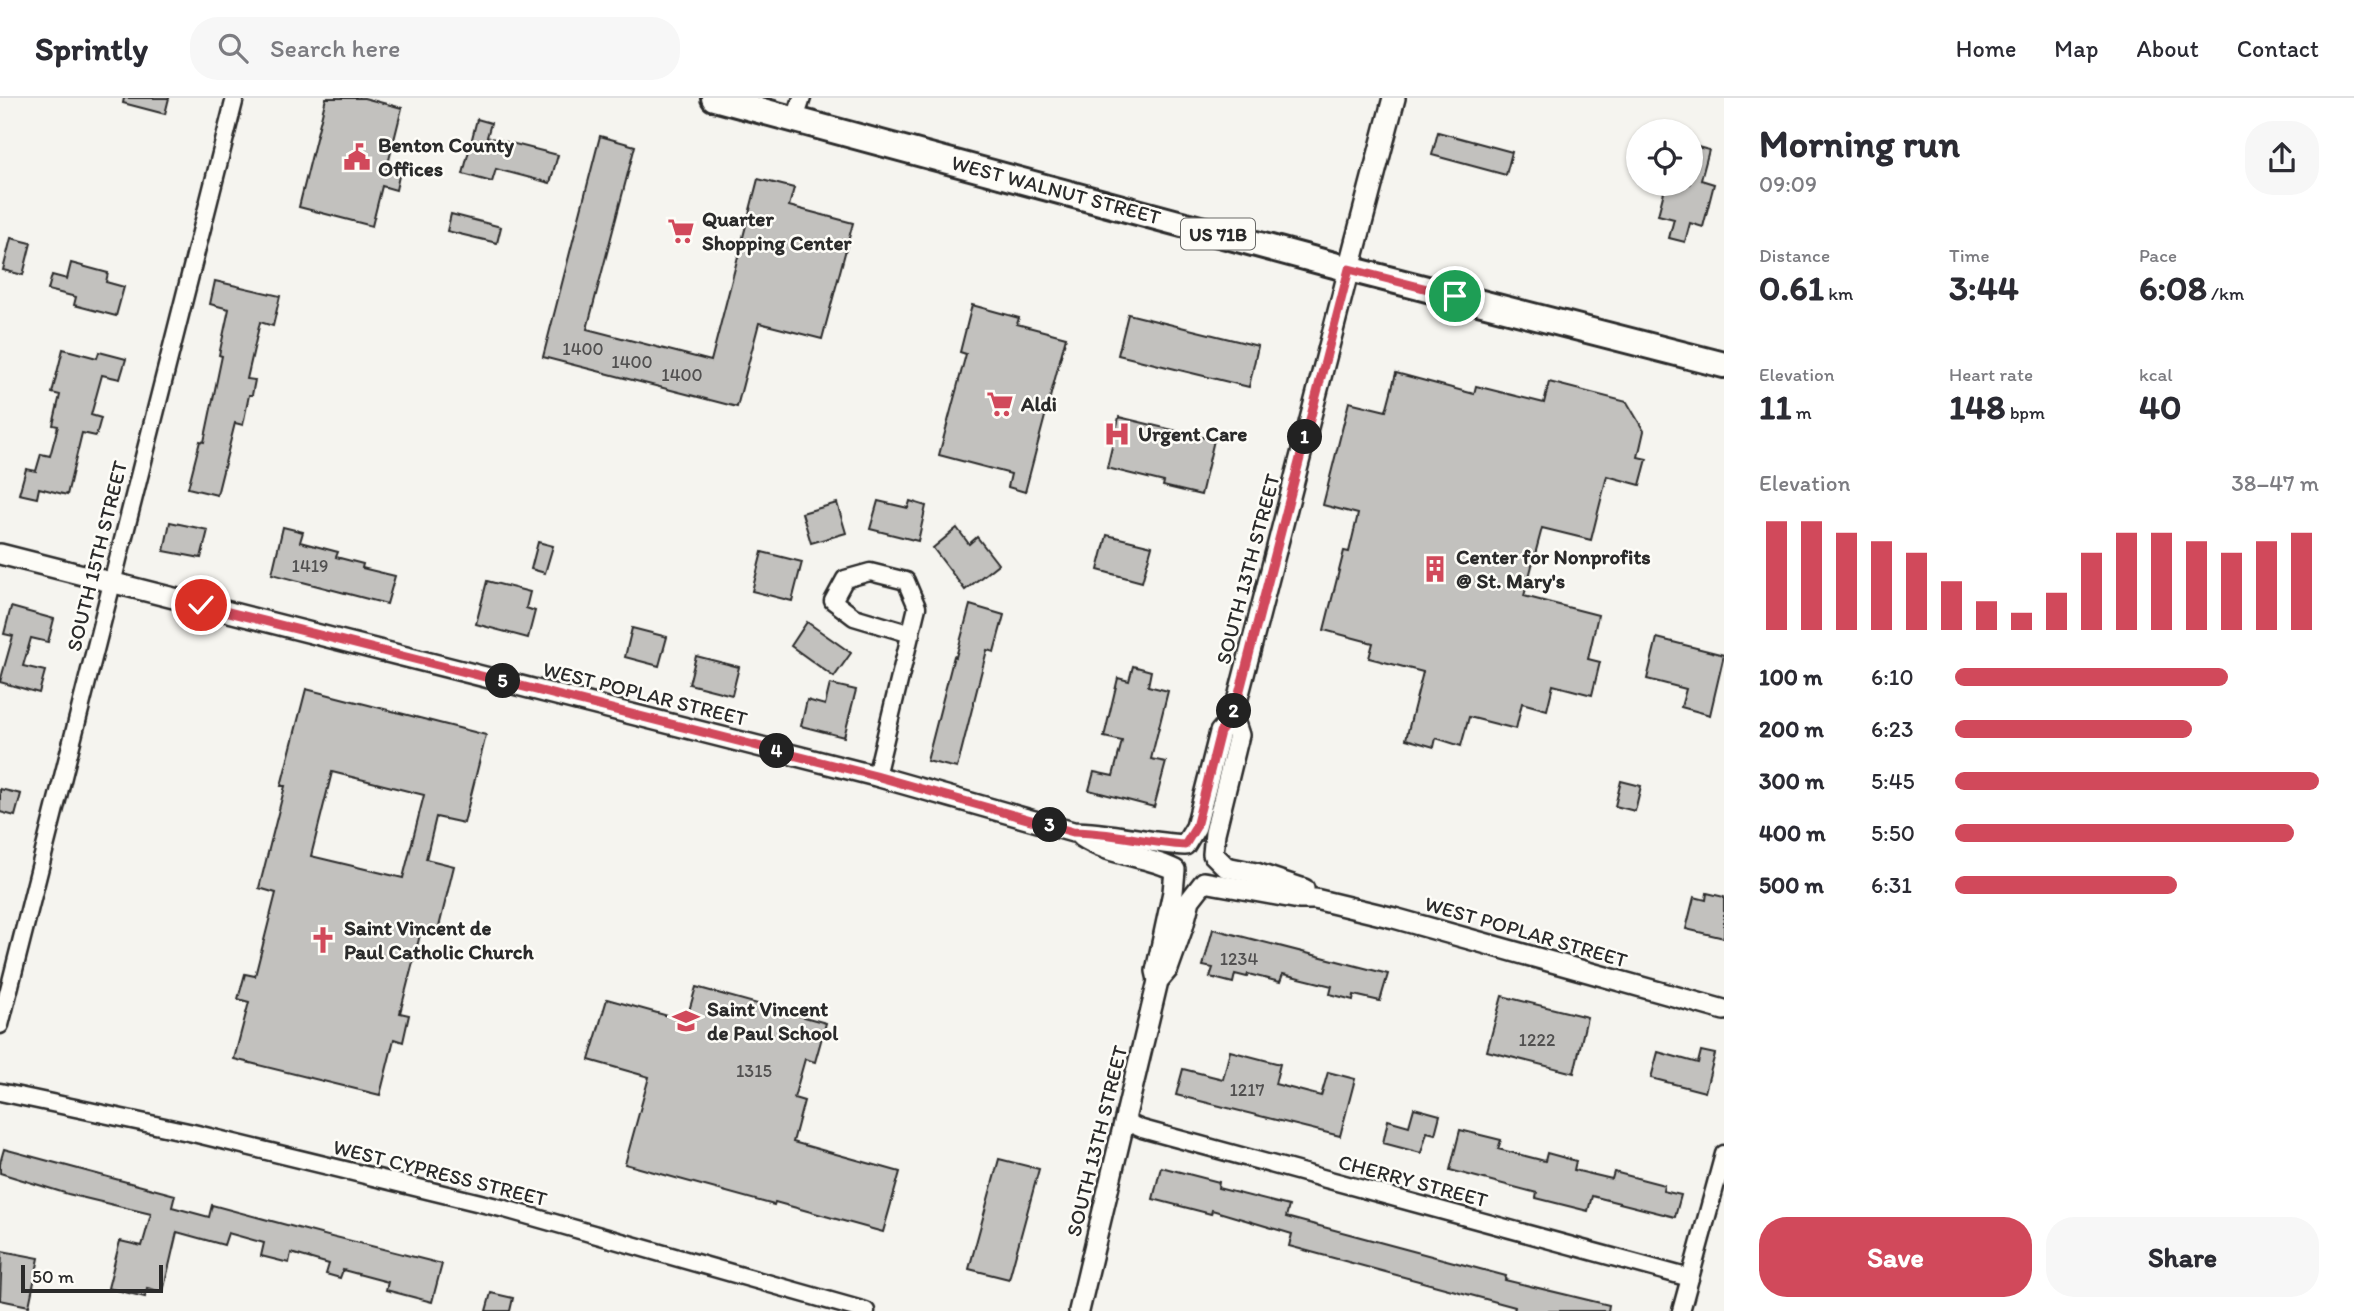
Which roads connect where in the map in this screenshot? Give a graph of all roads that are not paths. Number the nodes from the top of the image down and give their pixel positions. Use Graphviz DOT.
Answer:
graph roads {
  1 [pos="235,98"];
  2 [pos="714,98"];
  3 [pos="1394,98"];
  4 [pos="799,108"];
  5 [pos="1349,269"];
  6 [pos="1724,365"];
  7 [pos="0,554"];
  8 [pos="112,582"];
  9 [pos="911,634"];
  10 [pos="1233,717"];
  11 [pos="876,776"];
  12 [pos="1073,832"];
  13 [pos="1185,845"];
  14 [pos="1213,854"];
  15 [pos="1175,870"];
  16 [pos="1204,882"];
  17 [pos="1314,899"];
  18 [pos="1158,981"];
  19 [pos="1724,1010"];
  20 [pos="0,1025"];
  21 [pos="0,1092"];
  22 [pos="1126,1122"];
  23 [pos="1724,1154"];
  24 [pos="1690,1278"];
  25 [pos="866,1311"];
  26 [pos="1079,1311"];
  27 [pos="1681,1311"];
  1 -- 8 [label="street, SOUTH 15TH STREET"];
  2 -- 4 [label="main road, WEST WALNUT STREET / US 71B"];
  3 -- 5 [label="main road"];
  4 -- 5 [label="main road, WEST WALNUT STREET / US 71B"];
  5 -- 6 [label="main road, WEST WALNUT STREET / US 71B"];
  5 -- 10 [label="street, SOUTH 13TH STREET"];
  7 -- 8 [label="street, WEST POPLAR STREET"];
  8 -- 11 [label="street, WEST POPLAR STREET"];
  8 -- 20 [label="street, SOUTH 15TH STREET"];
  9 -- 9 [label="street"];
  9 -- 11 [label="street"];
  10 -- 13 [label="street, SOUTH 13TH STREET"];
  10 -- 14 [label="street, SOUTH 13TH STREET"];
  11 -- 12 [label="street, WEST POPLAR STREET"];
  12 -- 13 [label="street, WEST POPLAR STREET"];
  12 -- 15 [label="street, WEST POPLAR STREET"];
  13 -- 14 [label="street"];
  13 -- 15 [label="street"];
  14 -- 16 [label="street"];
  14 -- 17 [label="street, WEST POPLAR STREET"];
  15 -- 16 [label="street"];
  15 -- 18 [label="street, SOUTH 13TH STREET"];
  16 -- 17 [label="street, WEST POPLAR STREET"];
  16 -- 18 [label="street, SOUTH 13TH STREET"];
  17 -- 19 [label="street, WEST POPLAR STREET"];
  18 -- 22 [label="street, SOUTH 13TH STREET"];
  21 -- 25 [label="street, WEST CYPRESS STREET"];
  22 -- 24 [label="street, CHERRY STREET"];
  22 -- 26 [label="street, SOUTH 13TH STREET"];
  23 -- 24 [label="street"];
  24 -- 27 [label="street"];
}
